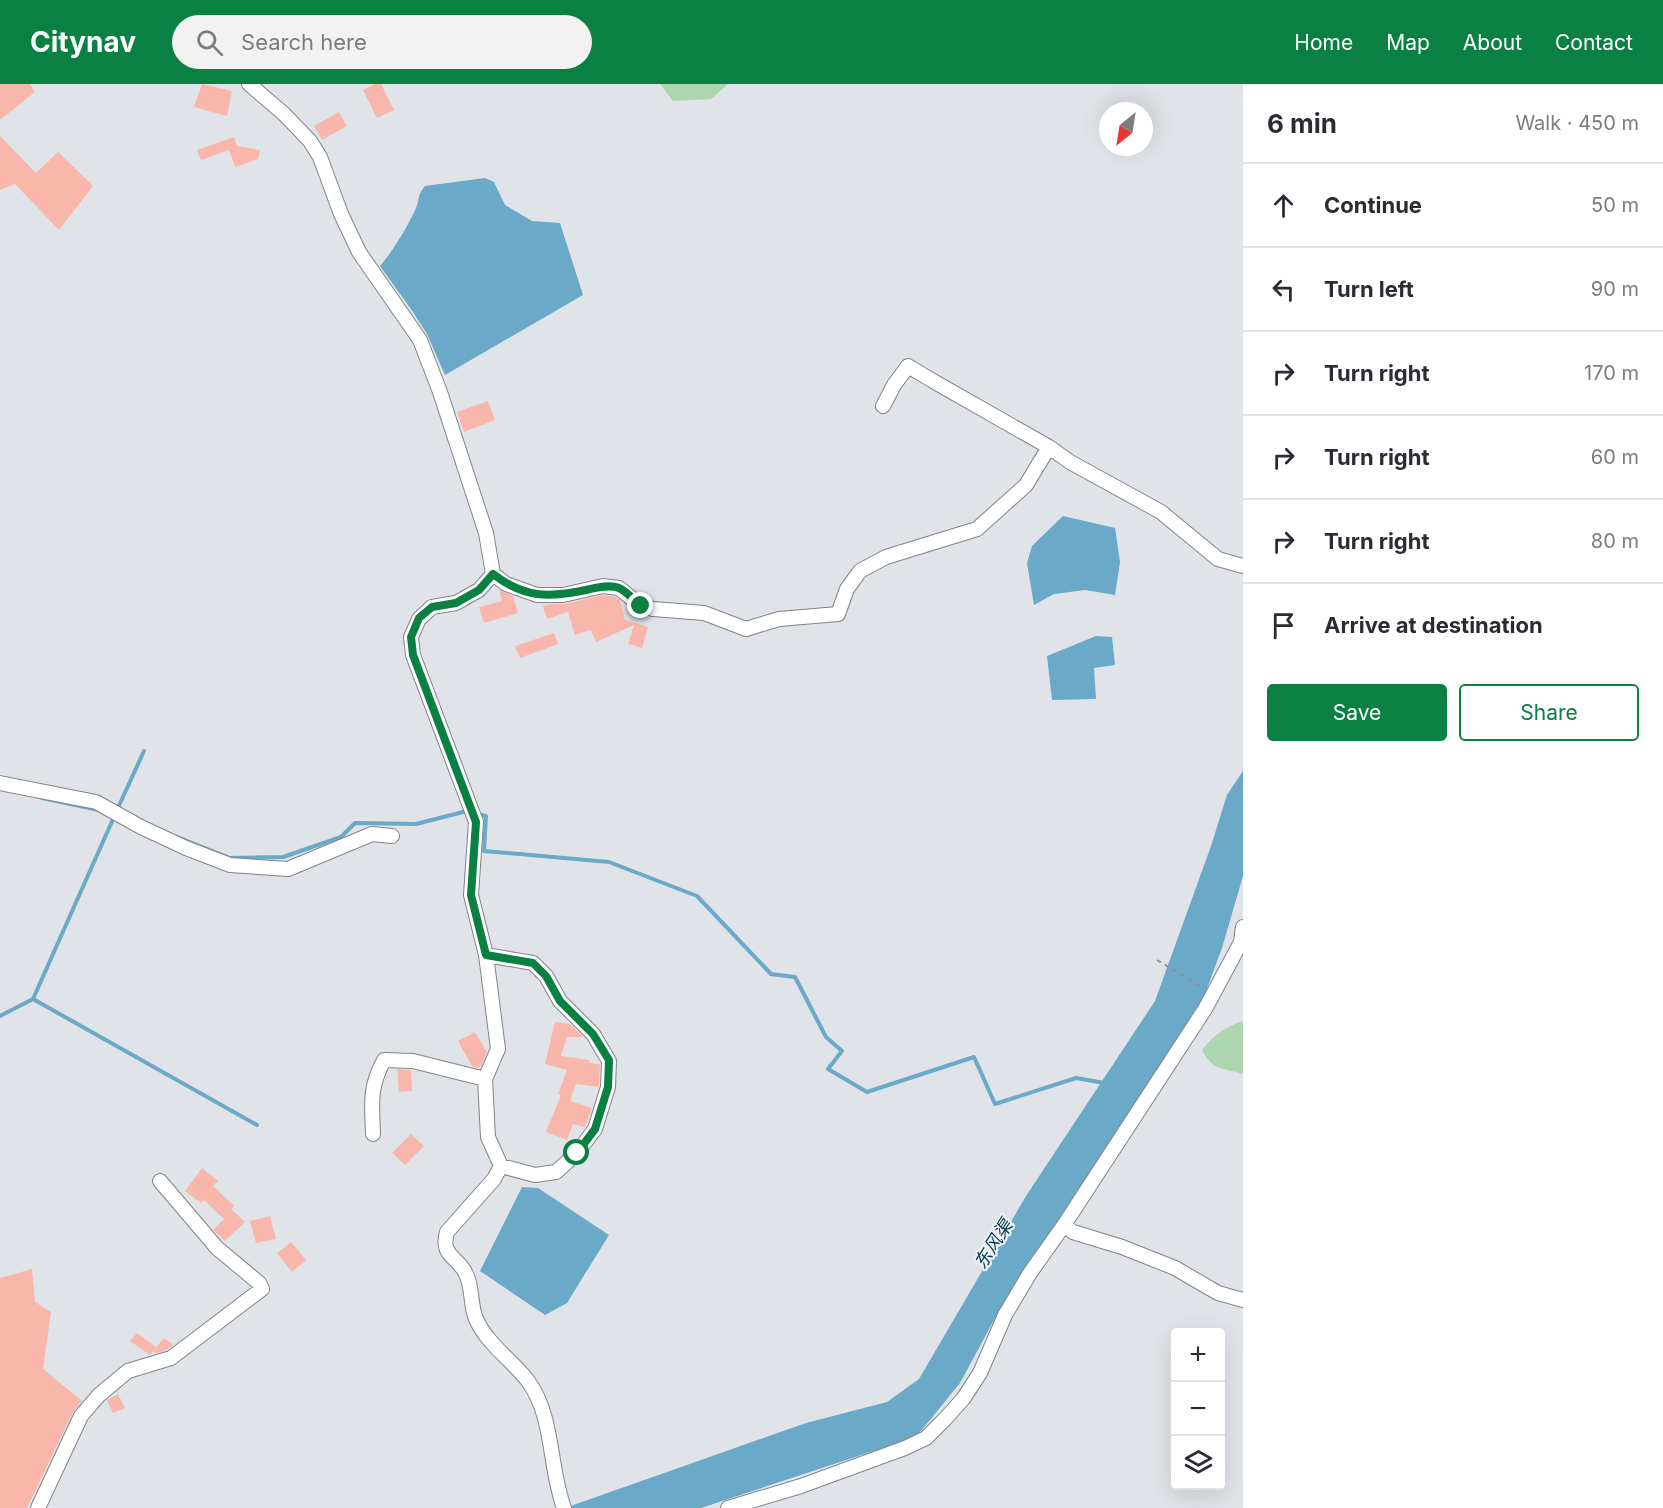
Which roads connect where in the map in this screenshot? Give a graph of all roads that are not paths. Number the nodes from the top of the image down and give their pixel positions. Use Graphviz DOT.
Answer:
graph roads {
  1 [pos="249,84"];
  2 [pos="884,406"];
  3 [pos="1049,447"];
  4 [pos="1243,566"];
  5 [pos="493,574"];
  6 [pos="0,783"];
  7 [pos="392,836"];
  8 [pos="1243,927"];
  9 [pos="486,955"];
  10 [pos="485,1079"];
  11 [pos="373,1134"];
  12 [pos="501,1166"];
  13 [pos="160,1181"];
  14 [pos="1064,1225"];
  15 [pos="1243,1300"];
  16 [pos="38,1508"];
  17 [pos="564,1508"];
  18 [pos="728,1508"];
  1 -- 5 [label="street"];
  2 -- 3 [label="street"];
  3 -- 4 [label="street"];
  3 -- 5 [label="street"];
  5 -- 9 [label="street"];
  6 -- 7 [label="street"];
  8 -- 14 [label="street"];
  9 -- 10 [label="street"];
  9 -- 12 [label="street"];
  10 -- 11 [label="street"];
  10 -- 12 [label="street"];
  12 -- 17 [label="street"];
  13 -- 16 [label="street"];
  14 -- 15 [label="street"];
  14 -- 18 [label="street"];
}
